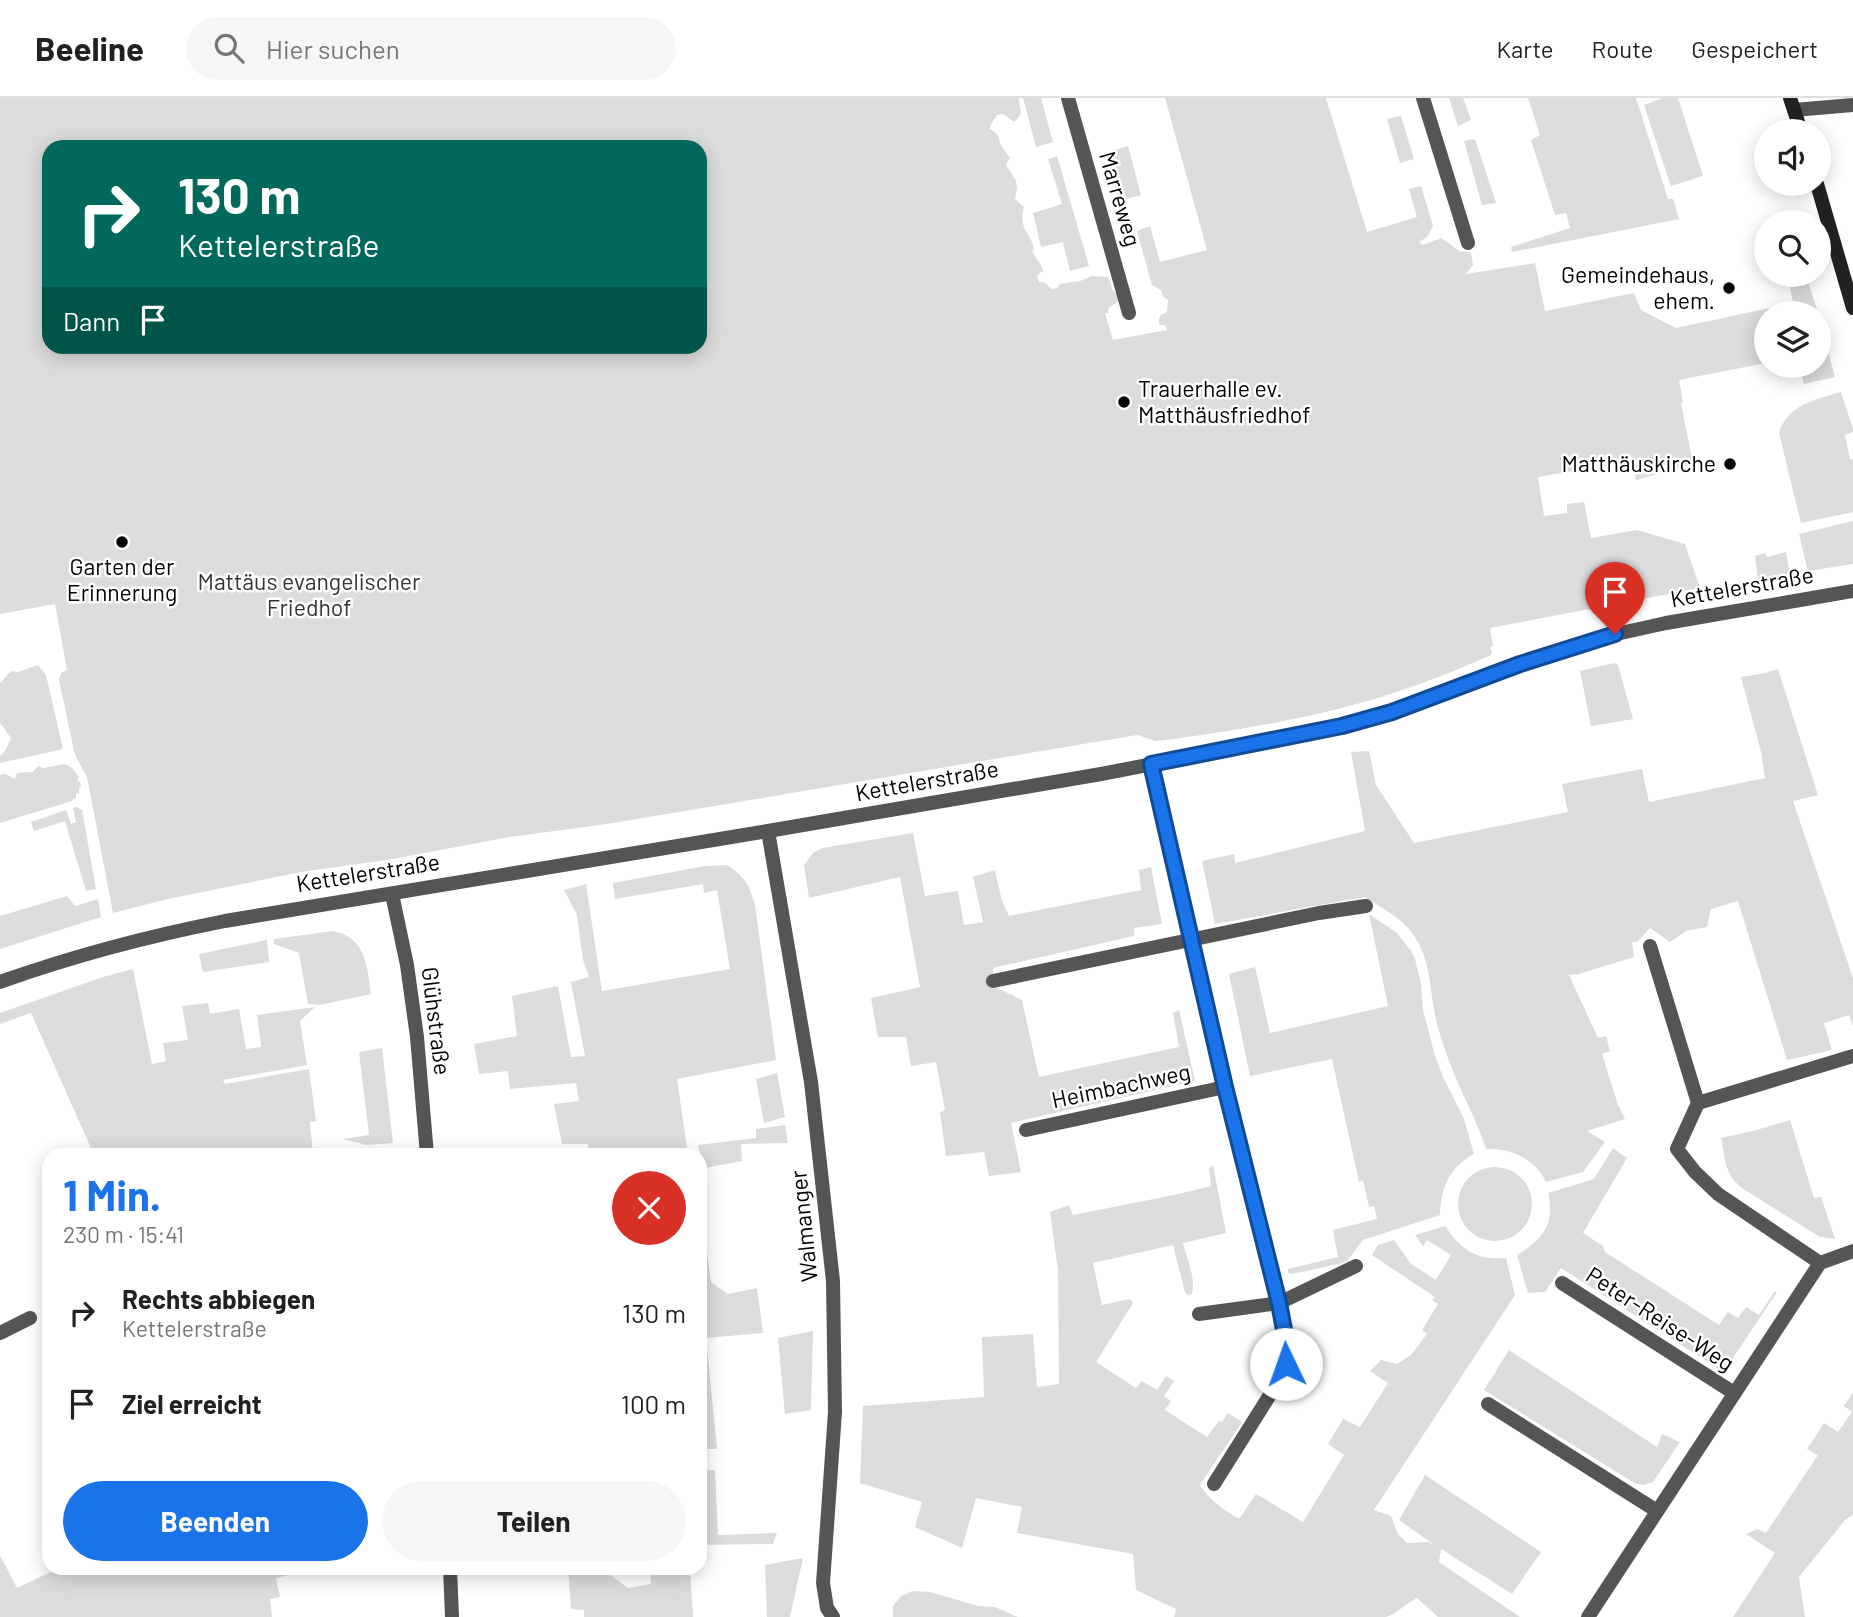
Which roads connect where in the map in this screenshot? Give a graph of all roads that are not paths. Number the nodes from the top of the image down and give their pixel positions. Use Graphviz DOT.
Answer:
graph roads {
  1 [pos="1068,98"];
  2 [pos="1423,98"];
  3 [pos="1792,104"];
  4 [pos="1853,105"];
  5 [pos="1820,196"];
  6 [pos="1468,243"];
  7 [pos="1853,308"];
  8 [pos="1129,313"];
  9 [pos="1853,591"];
  10 [pos="1151,764"];
  11 [pos="768,831"];
  12 [pos="392,894"];
  13 [pos="1366,906"];
  14 [pos="1191,941"];
  15 [pos="1650,946"];
  16 [pos="993,981"];
  17 [pos="0,982"];
  18 [pos="1853,1056"];
  19 [pos="1225,1087"];
  20 [pos="1698,1103"];
  21 [pos="1026,1130"];
  22 [pos="426,1148"];
  23 [pos="1853,1251"];
  24 [pos="1820,1263"];
  25 [pos="1356,1266"];
  26 [pos="1562,1283"];
  27 [pos="1279,1303"];
  28 [pos="1199,1314"];
  29 [pos="30,1318"];
  30 [pos="0,1333"];
  31 [pos="1734,1393"];
  32 [pos="1488,1404"];
  33 [pos="1214,1484"];
  34 [pos="1657,1511"];
  35 [pos="450,1575"];
  36 [pos="452,1617"];
  37 [pos="833,1617"];
  38 [pos="1588,1617"];
  1 -- 8 [label="street, Marreweg"];
  2 -- 6 [label="street"];
  3 -- 4 [label="street"];
  5 -- 7 [label="main road"];
  9 -- 10 [label="street, Kettelerstraße"];
  10 -- 11 [label="street, Kettelerstraße"];
  10 -- 14 [label="street, Heimbachweg"];
  11 -- 12 [label="street, Kettelerstraße"];
  11 -- 37 [label="street, Walmanger"];
  12 -- 17 [label="street, Kettelerstraße"];
  12 -- 22 [label="street, Glühstraße"];
  13 -- 14 [label="street"];
  14 -- 16 [label="street"];
  14 -- 19 [label="street, Heimbachweg"];
  15 -- 20 [label="street"];
  18 -- 20 [label="street"];
  19 -- 21 [label="street, Heimbachweg"];
  19 -- 27 [label="street, Heimbachweg"];
  20 -- 24 [label="street"];
  23 -- 24 [label="street"];
  24 -- 31 [label="street, Peter-Reise-Weg"];
  25 -- 27 [label="street"];
  26 -- 31 [label="street, Peter-Reise-Weg"];
  27 -- 28 [label="street"];
  27 -- 33 [label="street, Heimbachweg"];
  29 -- 30 [label="street"];
  31 -- 34 [label="street, Peter-Reise-Weg"];
  32 -- 34 [label="street"];
  34 -- 38 [label="street, Peter-Reise-Weg"];
  35 -- 36 [label="street"];
}
